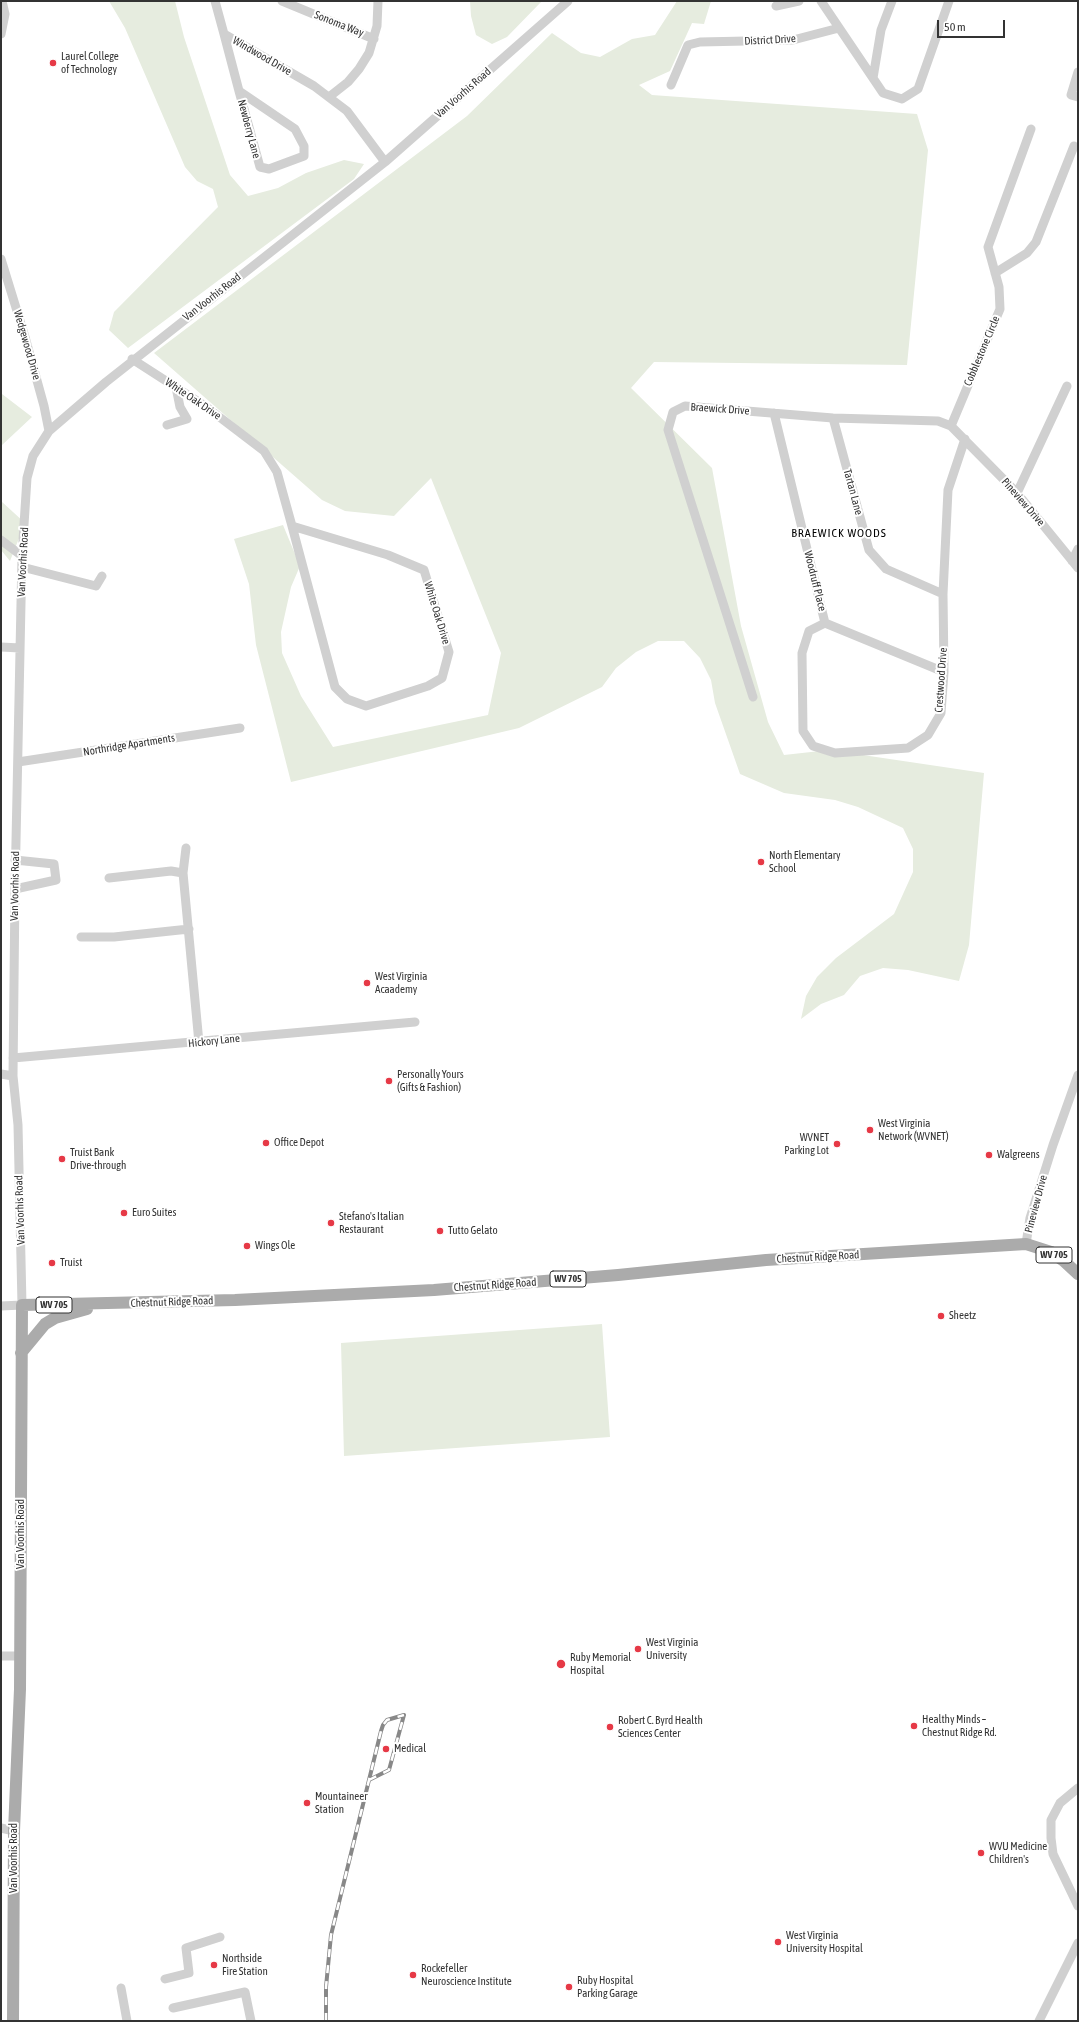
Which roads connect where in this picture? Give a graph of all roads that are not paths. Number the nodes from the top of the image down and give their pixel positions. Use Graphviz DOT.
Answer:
graph roads {
  1 [pos="2,1"];
  2 [pos="214,1"];
  3 [pos="282,1"];
  4 [pos="378,1"];
  5 [pos="568,1"];
  6 [pos="799,1"];
  7 [pos="821,1"];
  8 [pos="892,1"];
  9 [pos="949,1"];
  10 [pos="776,6"];
  11 [pos="839,28"];
  12 [pos="1,34"];
  13 [pos="224,34"];
  14 [pos="374,39"];
  15 [pos="1078,72"];
  16 [pos="873,78"];
  17 [pos="671,85"];
  18 [pos="239,91"];
  19 [pos="1075,96"];
  20 [pos="329,97"];
  21 [pos="1031,129"];
  22 [pos="1074,146"];
  23 [pos="385,162"];
  24 [pos="1,259"];
  25 [pos="995,273"];
  26 [pos="132,360"];
  27 [pos="1067,386"];
  28 [pos="176,387"];
  29 [pos="774,413"];
  30 [pos="833,418"];
  31 [pos="166,426"];
  32 [pos="951,426"];
  33 [pos="49,431"];
  34 [pos="965,439"];
  35 [pos="1018,493"];
  36 [pos="292,526"];
  37 [pos="1,540"];
  38 [pos="1078,549"];
  39 [pos="22,556"];
  40 [pos="1075,565"];
  41 [pos="22,567"];
  42 [pos="102,576"];
  43 [pos="943,594"];
  44 [pos="825,623"];
  45 [pos="1,647"];
  46 [pos="20,648"];
  47 [pos="944,672"];
  48 [pos="753,697"];
  49 [pos="240,728"];
  50 [pos="18,762"];
  51 [pos="186,848"];
  52 [pos="15,860"];
  53 [pos="183,873"];
  54 [pos="109,878"];
  55 [pos="15,889"];
  56 [pos="189,929"];
  57 [pos="81,937"];
  58 [pos="415,1022"];
  59 [pos="199,1043"];
  60 [pos="13,1058"];
  61 [pos="1,1074"];
  62 [pos="1078,1075"];
  63 [pos="13,1076"];
  64 [pos="1026,1244"];
  65 [pos="1078,1274"];
  66 [pos="102,1304"];
  67 [pos="22,1305"];
  68 [pos="1,1306"];
  69 [pos="22,1353"];
  70 [pos="1,1656"];
  71 [pos="20,1656"];
  72 [pos="1078,1788"];
  73 [pos="1,1828"];
  74 [pos="14,1831"];
  75 [pos="1078,1906"];
  76 [pos="220,1936"];
  77 [pos="1078,1943"];
  78 [pos="165,1979"];
  79 [pos="121,1988"];
  80 [pos="173,2008"];
  81 [pos="13,2021"];
  82 [pos="127,2021"];
  83 [pos="251,2021"];
  84 [pos="1039,2021"];
  1 -- 12 [label="street"];
  2 -- 13 [label="street, Windwood Drive"];
  3 -- 14 [label="street, Sonoma Way"];
  4 -- 14 [label="street"];
  5 -- 23 [label="street, Van Voorhis Road"];
  6 -- 10 [label="street"];
  7 -- 11 [label="street"];
  8 -- 16 [label="street"];
  9 -- 16 [label="street"];
  11 -- 16 [label="street"];
  11 -- 17 [label="street, District Drive"];
  13 -- 18 [label="street, Newberry Lane"];
  13 -- 20 [label="street, Windwood Drive"];
  14 -- 20 [label="street"];
  15 -- 19 [label="street"];
  18 -- 18 [label="street, Newberry Lane"];
  20 -- 23 [label="street, Windwood Drive"];
  21 -- 25 [label="street, Cobblestone Circle"];
  22 -- 25 [label="street"];
  23 -- 26 [label="street, Van Voorhis Road"];
  24 -- 33 [label="street, Wedgewood Drive"];
  25 -- 32 [label="street, Cobblestone Circle"];
  26 -- 28 [label="street, White Oak Drive"];
  26 -- 33 [label="street, Van Voorhis Road"];
  27 -- 35 [label="street"];
  28 -- 31 [label="street"];
  28 -- 36 [label="street, White Oak Drive"];
  29 -- 30 [label="street, Braewick Drive"];
  29 -- 44 [label="street, Woodruff Place"];
  29 -- 48 [label="street, Braewick Drive"];
  30 -- 32 [label="street, Braewick Drive"];
  30 -- 43 [label="street, Tartan Lane"];
  32 -- 34 [label="street"];
  33 -- 39 [label="street, Van Voorhis Road"];
  34 -- 35 [label="street, Pineview Drive"];
  34 -- 43 [label="street, Crestwood Drive"];
  35 -- 40 [label="street, Pineview Drive"];
  36 -- 36 [label="street, White Oak Drive"];
  37 -- 39 [label="street"];
  38 -- 40 [label="street"];
  39 -- 41 [label="street, Van Voorhis Road"];
  41 -- 42 [label="street"];
  41 -- 46 [label="street, Van Voorhis Road"];
  43 -- 47 [label="street, Crestwood Drive"];
  44 -- 47 [label="street, Woodruff Place"];
  44 -- 47 [label="street, Crestwood Drive"];
  45 -- 46 [label="street"];
  46 -- 50 [label="street, Van Voorhis Road"];
  49 -- 50 [label="street, Northridge Apartments"];
  50 -- 52 [label="street, Van Voorhis Road"];
  51 -- 53 [label="street"];
  52 -- 55 [label="street, Van Voorhis Road"];
  52 -- 55 [label="street"];
  53 -- 54 [label="street"];
  53 -- 56 [label="street"];
  55 -- 60 [label="street, Van Voorhis Road"];
  56 -- 57 [label="street"];
  56 -- 59 [label="street"];
  58 -- 59 [label="street, Hickory Lane"];
  59 -- 60 [label="street, Hickory Lane"];
  60 -- 63 [label="street, Van Voorhis Road"];
  61 -- 63 [label="street"];
  62 -- 64 [label="street, Pineview Drive"];
  63 -- 67 [label="street, Van Voorhis Road"];
  64 -- 65 [label="main road, Chestnut Ridge Road / WV 705"];
  64 -- 66 [label="main road, Chestnut Ridge Road / WV 705"];
  66 -- 67 [label="main road, Chestnut Ridge Road / WV 705"];
  66 -- 69 [label="main road"];
  67 -- 68 [label="street"];
  67 -- 69 [label="main road, Van Voorhis Road / WV 705"];
  69 -- 71 [label="main road, Van Voorhis Road / WV 705"];
  70 -- 71 [label="street"];
  71 -- 74 [label="main road, Van Voorhis Road / WV 705"];
  72 -- 75 [label="street"];
  73 -- 74 [label="street"];
  74 -- 81 [label="main road, Van Voorhis Road / WV 705"];
  76 -- 78 [label="street"];
  77 -- 84 [label="street"];
  79 -- 82 [label="street"];
  80 -- 83 [label="street"];
}
